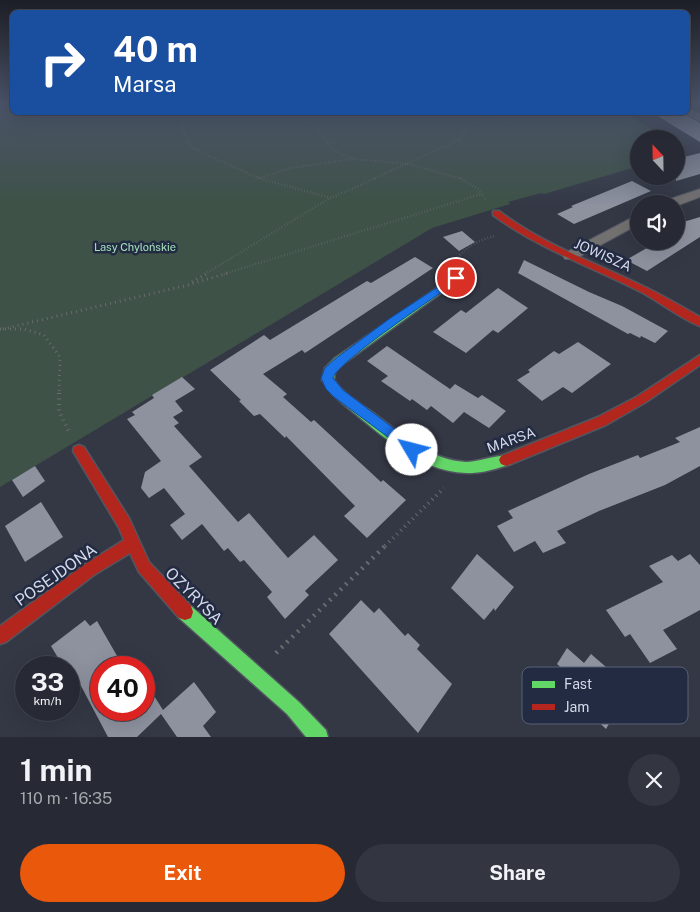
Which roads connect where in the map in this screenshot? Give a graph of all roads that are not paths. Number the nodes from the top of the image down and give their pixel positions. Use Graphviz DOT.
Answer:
graph roads {
  1 [pos="700,193"];
  2 [pos="685,198"];
  3 [pos="496,213"];
  4 [pos="630,223"];
  5 [pos="570,256"];
  6 [pos="456,278"];
  7 [pos="700,322"];
  8 [pos="700,359"];
  9 [pos="79,451"];
  10 [pos="132,544"];
  11 [pos="0,636"];
  12 [pos="319,737"];
  1 -- 2 [label="street"];
  3 -- 5 [label="street, JOWISZA"];
  4 -- 5 [label="street"];
  5 -- 7 [label="street, JOWISZA"];
  6 -- 8 [label="street, MARSA"];
  9 -- 10 [label="street, OZYRYSA"];
  10 -- 11 [label="street, POSEJDONA"];
  10 -- 12 [label="street, OZYRYSA"];
}
